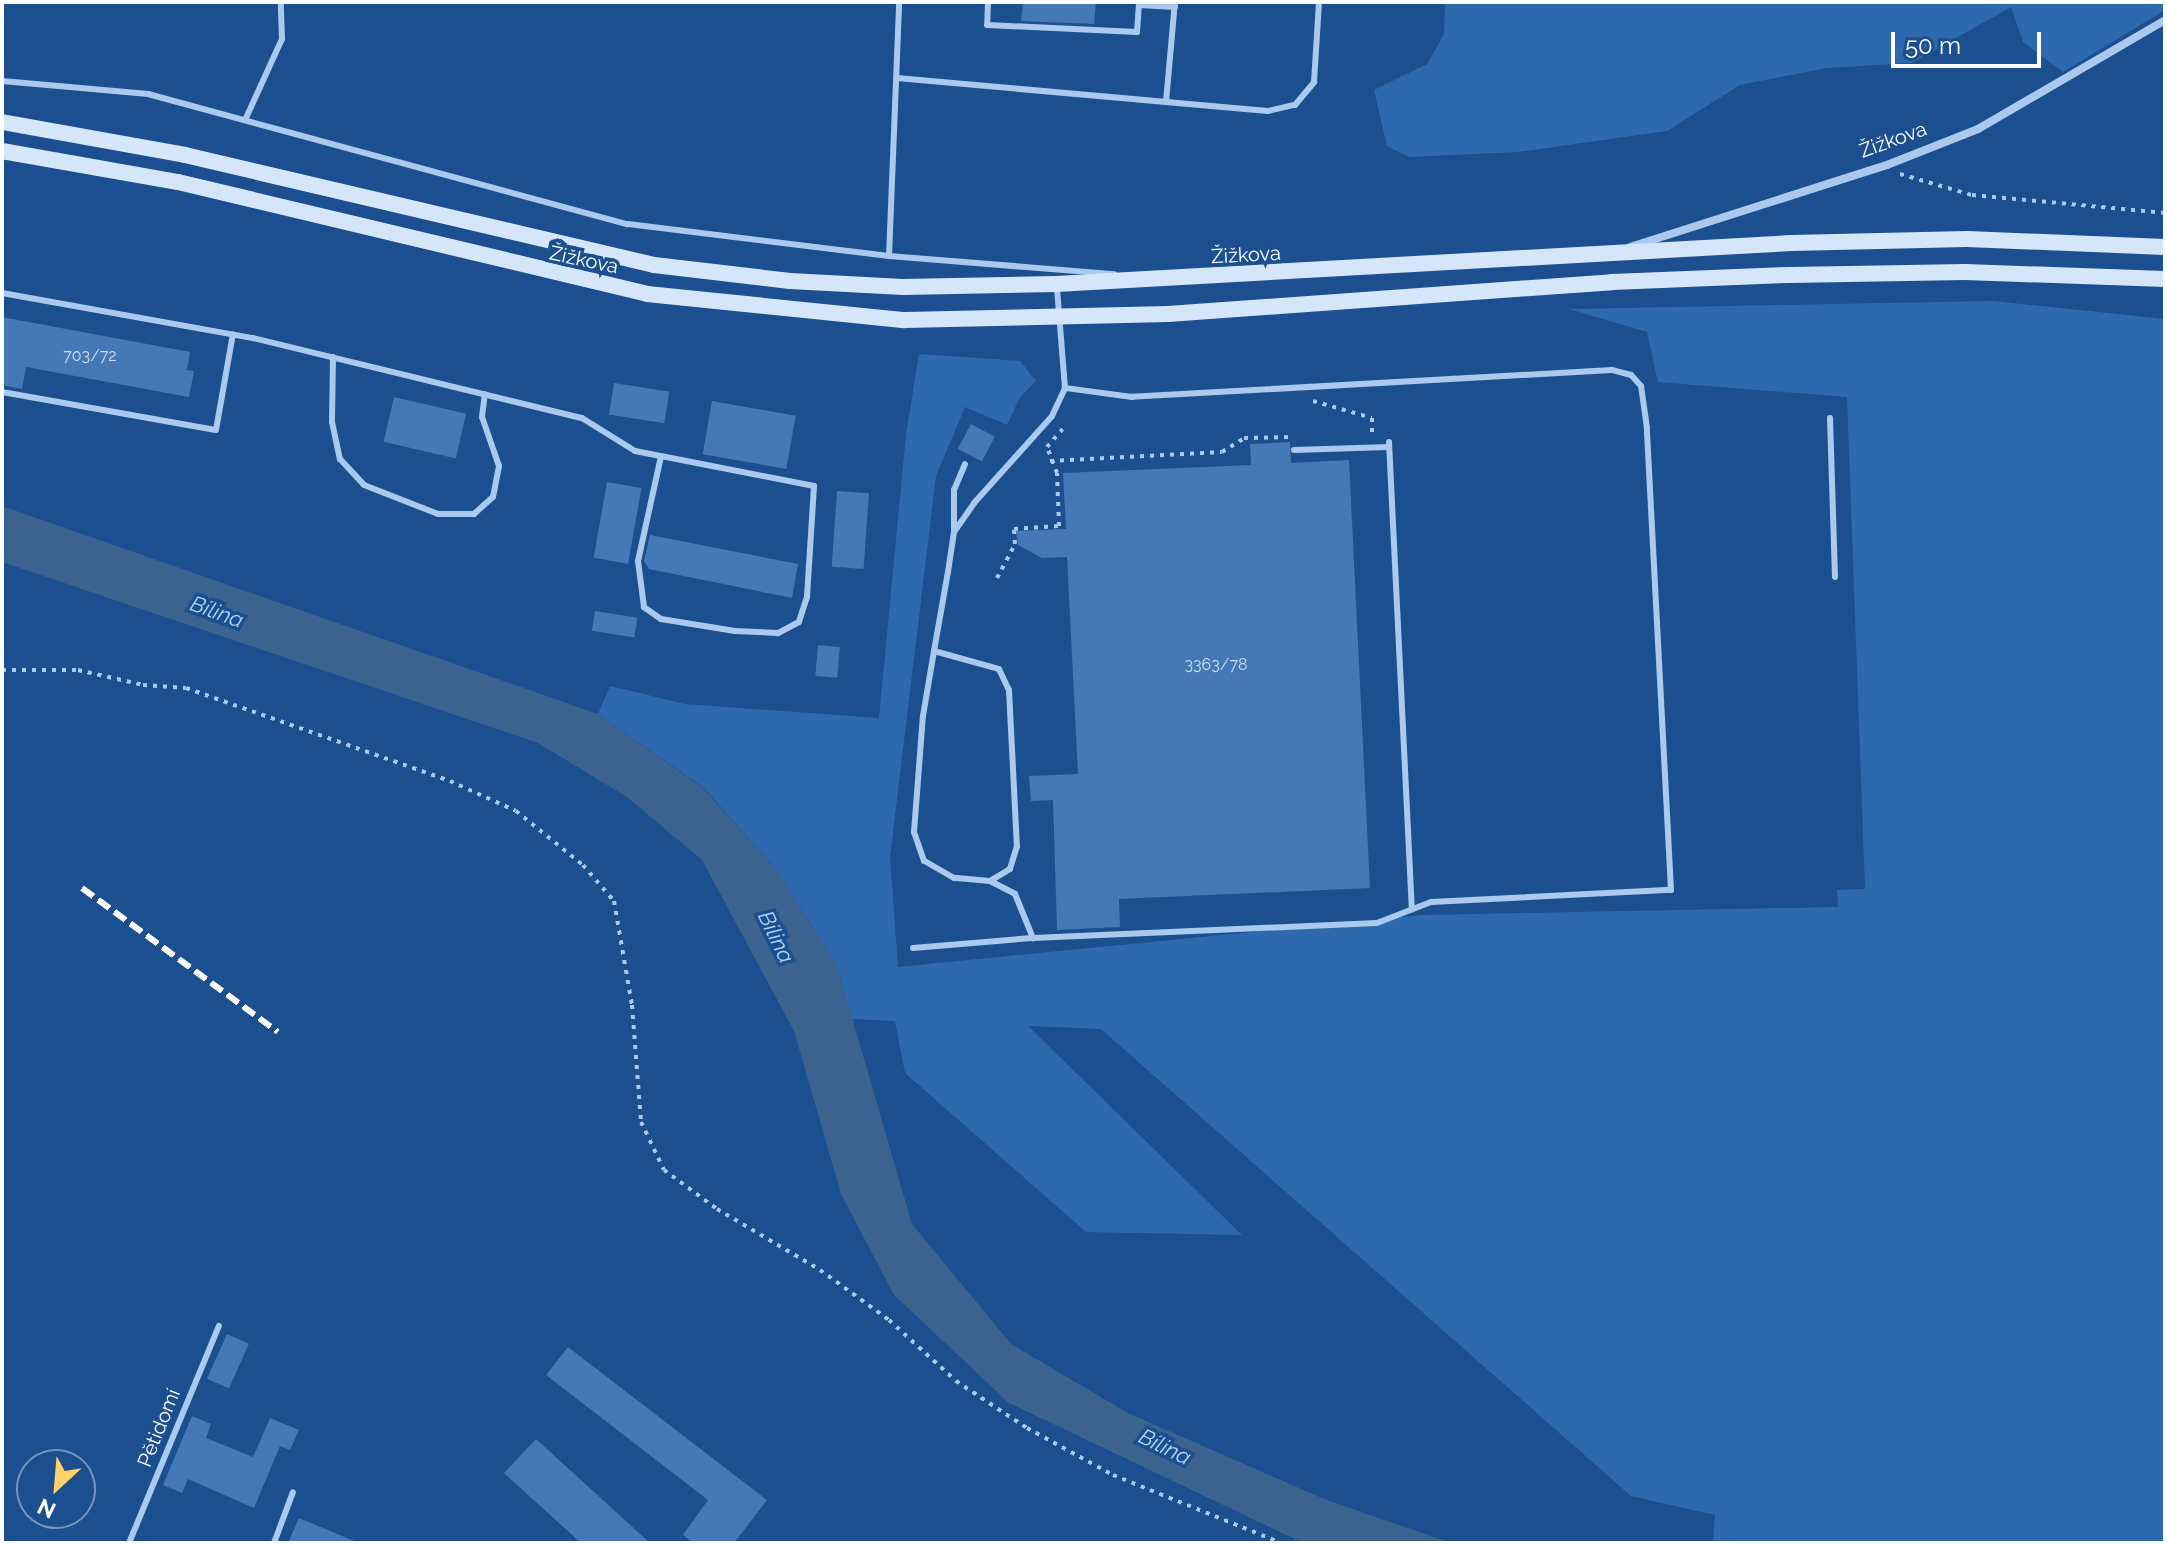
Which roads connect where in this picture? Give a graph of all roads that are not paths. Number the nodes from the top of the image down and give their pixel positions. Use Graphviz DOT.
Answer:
graph roads {
  1 [pos="281,2"];
  2 [pos="899,2"];
  3 [pos="988,2"];
  4 [pos="1319,2"];
  5 [pos="1175,5"];
  6 [pos="2165,20"];
  7 [pos="897,78"];
  8 [pos="2,81"];
  9 [pos="1166,102"];
  10 [pos="246,118"];
  11 [pos="2,122"];
  12 [pos="2,151"];
  13 [pos="2165,247"];
  14 [pos="1614,253"];
  15 [pos="889,256"];
  16 [pos="1168,279"];
  17 [pos="2165,279"];
  18 [pos="1056,284"];
  19 [pos="2,293"];
  20 [pos="1059,320"];
  21 [pos="233,334"];
  22 [pos="333,357"];
  23 [pos="1065,388"];
  24 [pos="2,392"];
  25 [pos="485,394"];
  26 [pos="1830,418"];
  27 [pos="1294,450"];
  28 [pos="661,456"];
  29 [pos="965,464"];
  30 [pos="954,532"];
  31 [pos="1835,577"];
  32 [pos="934,651"];
  33 [pos="990,881"];
  34 [pos="1412,909"];
  35 [pos="1033,938"];
  36 [pos="913,948"];
  37 [pos="219,1326"];
  38 [pos="293,1492"];
  39 [pos="129,1543"];
  40 [pos="274,1543"];
  1 -- 10 [label="lane"];
  2 -- 7 [label="lane"];
  3 -- 5 [label="lane"];
  4 -- 9 [label="lane"];
  5 -- 9 [label="lane"];
  6 -- 14 [label="street, Žižkova"];
  7 -- 9 [label="lane"];
  7 -- 15 [label="lane"];
  8 -- 10 [label="lane, Žižkova"];
  10 -- 15 [label="lane, Žižkova"];
  11 -- 18 [label="main road, Žižkova"];
  12 -- 20 [label="main road, Žižkova"];
  13 -- 14 [label="main road, Žižkova"];
  14 -- 16 [label="main road, Žižkova"];
  15 -- 16 [label="lane, Žižkova"];
  16 -- 18 [label="main road, Žižkova"];
  17 -- 20 [label="main road, Žižkova"];
  18 -- 20 [label="lane"];
  19 -- 21 [label="lane"];
  20 -- 23 [label="lane"];
  21 -- 22 [label="lane"];
  21 -- 24 [label="lane"];
  22 -- 25 [label="lane"];
  22 -- 25 [label="lane"];
  23 -- 30 [label="lane"];
  23 -- 34 [label="lane"];
  25 -- 28 [label="lane"];
  26 -- 31 [label="lane"];
  27 -- 34 [label="lane"];
  28 -- 28 [label="lane"];
  29 -- 30 [label="lane"];
  30 -- 32 [label="lane"];
  32 -- 33 [label="lane"];
  32 -- 33 [label="lane"];
  33 -- 35 [label="lane"];
  34 -- 35 [label="lane"];
  35 -- 36 [label="lane"];
  37 -- 39 [label="lane, Pětidomí"];
  38 -- 40 [label="lane"];
}
